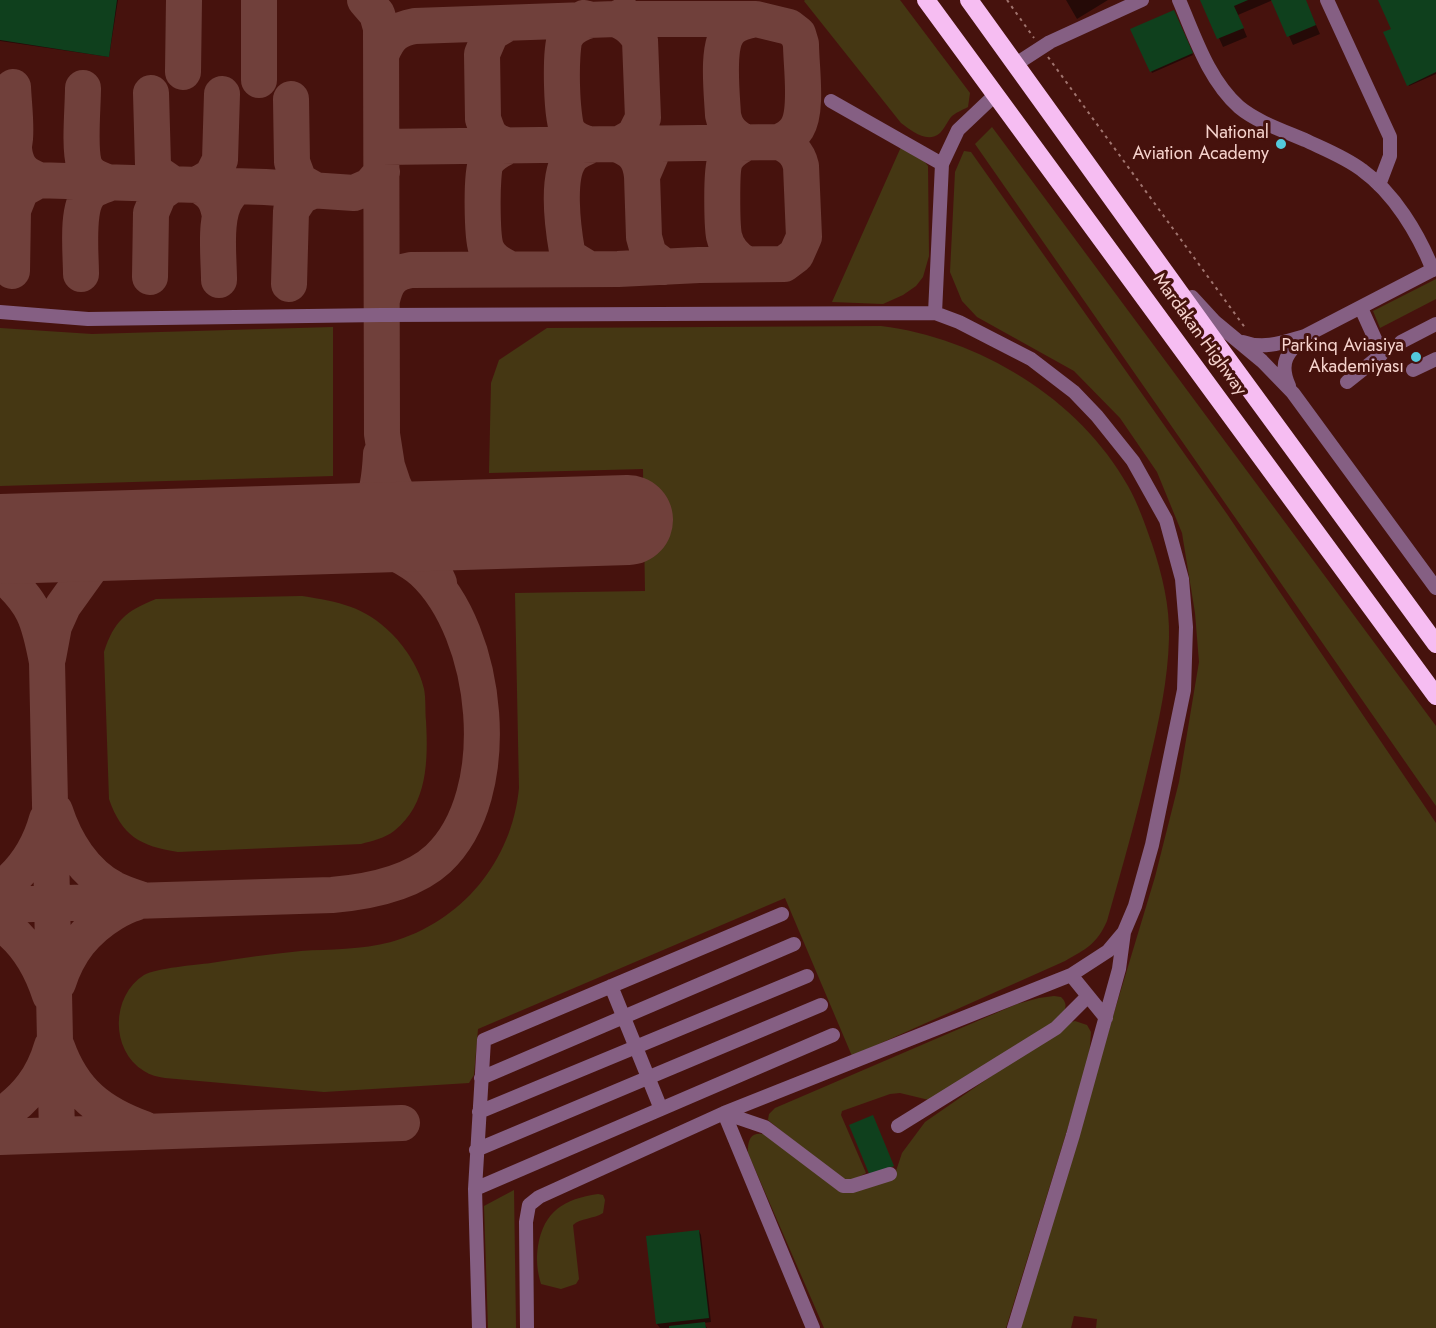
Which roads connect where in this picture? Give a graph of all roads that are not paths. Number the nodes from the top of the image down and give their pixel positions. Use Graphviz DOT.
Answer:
graph roads {
  1 [pos="926,0"];
  2 [pos="969,0"];
  3 [pos="1142,0"];
  4 [pos="1179,0"];
  5 [pos="1327,0"];
  6 [pos="1016,64"];
  7 [pos="996,94"];
  8 [pos="831,101"];
  9 [pos="942,164"];
  10 [pos="1379,185"];
  11 [pos="1142,239"];
  12 [pos="1434,269"];
  13 [pos="1361,308"];
  14 [pos="0,312"];
  15 [pos="935,314"];
  16 [pos="1436,324"];
  17 [pos="1305,336"];
  18 [pos="1236,339"];
  19 [pos="1401,342"];
  20 [pos="1436,359"];
  21 [pos="1413,370"];
  22 [pos="1347,382"];
  23 [pos="1293,393"];
  24 [pos="1436,588"];
  25 [pos="1436,644"];
  26 [pos="1436,696"];
  27 [pos="782,914"];
  28 [pos="1124,932"];
  29 [pos="794,944"];
  30 [pos="1071,975"];
  31 [pos="807,976"];
  32 [pos="611,986"];
  33 [pos="1088,996"];
  34 [pos="820,1005"];
  35 [pos="624,1018"];
  36 [pos="1106,1018"];
  37 [pos="834,1035"];
  38 [pos="636,1047"];
  39 [pos="648,1077"];
  40 [pos="481,1078"];
  41 [pos="661,1109"];
  42 [pos="479,1112"];
  43 [pos="724,1113"];
  44 [pos="898,1126"];
  45 [pos="476,1150"];
  46 [pos="890,1174"];
  47 [pos="475,1189"];
  48 [pos="478,1328"];
  49 [pos="527,1328"];
  50 [pos="813,1328"];
  51 [pos="1014,1328"];
  1 -- 7 [label="highway, Mardakan Highway"];
  2 -- 6 [label="highway, Mardakan Highway"];
  3 -- 6 [label="street"];
  4 -- 10 [label="street"];
  5 -- 10 [label="street"];
  6 -- 11 [label="highway, Mardakan Highway"];
  7 -- 9 [label="street"];
  7 -- 26 [label="highway, Mardakan Highway"];
  8 -- 9 [label="street"];
  9 -- 15 [label="street"];
  10 -- 12 [label="street"];
  11 -- 18 [label="street"];
  11 -- 25 [label="highway, Mardakan Highway"];
  12 -- 13 [label="street"];
  13 -- 17 [label="street"];
  13 -- 22 [label="street"];
  14 -- 15 [label="street"];
  15 -- 28 [label="street"];
  16 -- 19 [label="street"];
  17 -- 18 [label="street"];
  17 -- 23 [label="street"];
  18 -- 23 [label="street"];
  20 -- 21 [label="street"];
  23 -- 24 [label="street"];
  27 -- 32 [label="street"];
  28 -- 30 [label="street"];
  28 -- 36 [label="street"];
  29 -- 35 [label="street"];
  30 -- 33 [label="street"];
  30 -- 43 [label="street"];
  31 -- 38 [label="street"];
  32 -- 35 [label="street"];
  32 -- 40 [label="street"];
  33 -- 36 [label="street"];
  33 -- 44 [label="street"];
  34 -- 39 [label="street"];
  35 -- 38 [label="street"];
  35 -- 40 [label="street"];
  36 -- 51 [label="street"];
  37 -- 41 [label="street"];
  38 -- 39 [label="street"];
  38 -- 42 [label="street"];
  39 -- 41 [label="street"];
  39 -- 45 [label="street"];
  40 -- 42 [label="street"];
  41 -- 47 [label="street"];
  42 -- 45 [label="street"];
  43 -- 46 [label="street"];
  43 -- 49 [label="street"];
  43 -- 50 [label="street"];
  45 -- 47 [label="street"];
  47 -- 48 [label="street"];
}
